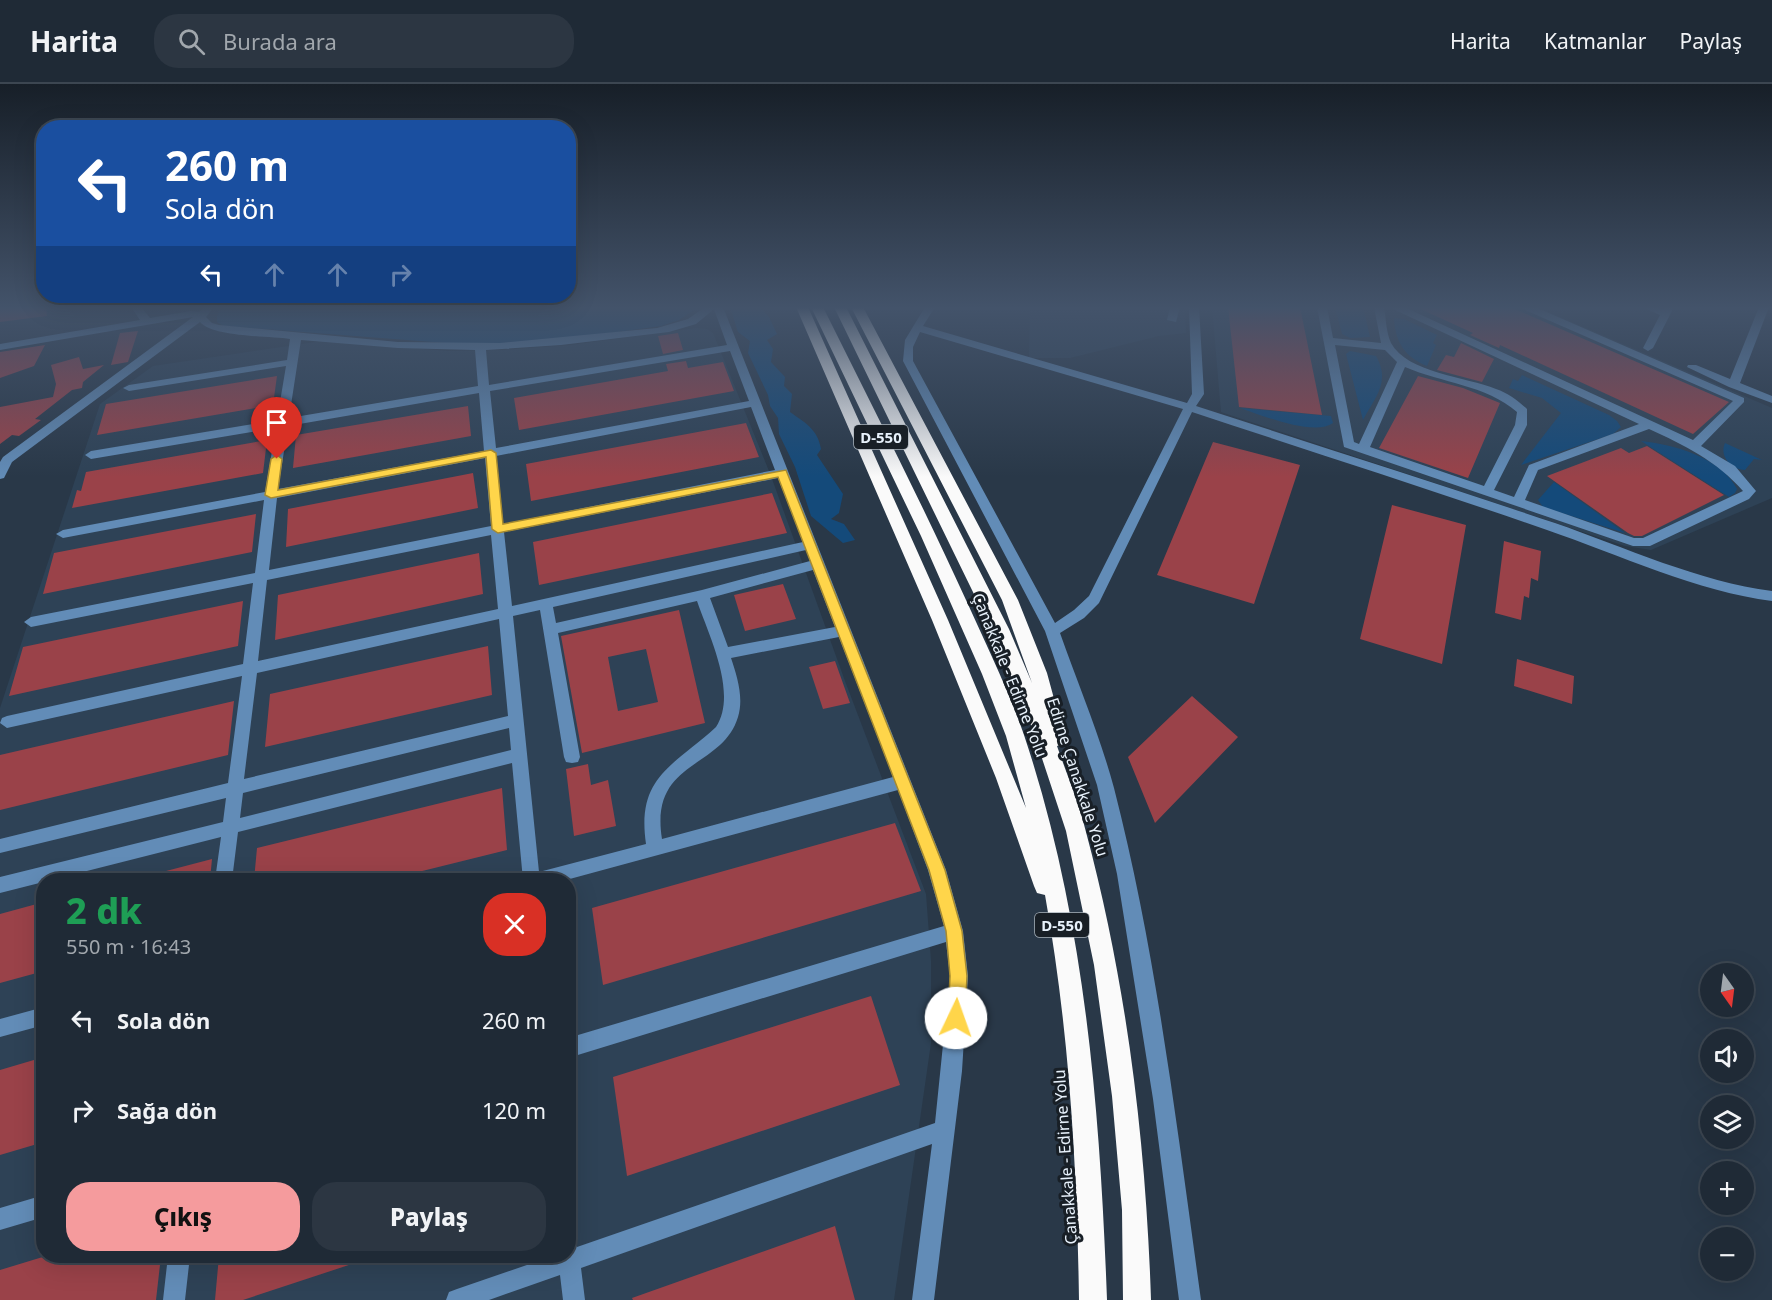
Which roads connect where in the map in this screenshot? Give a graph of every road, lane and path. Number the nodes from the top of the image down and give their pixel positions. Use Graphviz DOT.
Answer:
graph roads {
  1 [pos="136,364"];
  2 [pos="281,364"];
  3 [pos="292,364"];
  4 [pos="481,364"];
  5 [pos="633,364"];
  6 [pos="740,364"];
  7 [pos="827,364"];
  8 [pos="845,364"];
  9 [pos="868,364"];
  10 [pos="886,364"];
  11 [pos="909,364"];
  12 [pos="1040,364"];
  13 [pos="1197,364"];
  14 [pos="1333,364"];
  15 [pos="1401,364"];
  16 [pos="1410,364"];
  17 [pos="1519,364"];
  18 [pos="1657,364"];
  19 [pos="1684,364"];
  20 [pos="1741,364"];
  21 [pos="1733,385"];
  22 [pos="129,388"];
  23 [pos="483,389"];
  24 [pos="1772,391"];
  25 [pos="1758,395"];
  26 [pos="1772,400"];
  27 [pos="756,403"];
  28 [pos="1192,408"];
  29 [pos="282,423"];
  30 [pos="1650,424"];
  31 [pos="1694,446"];
  32 [pos="1363,449"];
  33 [pos="491,453"];
  34 [pos="91,455"];
  35 [pos="4,460"];
  36 [pos="782,473"];
  37 [pos="0,475"];
  38 [pos="1487,492"];
  39 [pos="271,495"];
  40 [pos="1518,502"];
  41 [pos="498,529"];
  42 [pos="63,534"];
  43 [pos="810,545"];
  44 [pos="817,564"];
  45 [pos="261,576"];
  46 [pos="702,595"];
  47 [pos="1772,596"];
  48 [pos="546,604"];
  49 [pos="506,612"];
  50 [pos="31,622"];
  51 [pos="550,630"];
  52 [pos="843,631"];
  53 [pos="1052,631"];
  54 [pos="722,654"];
  55 [pos="250,669"];
  56 [pos="515,720"];
  57 [pos="7,722"];
  58 [pos="518,755"];
  59 [pos="572,757"];
  60 [pos="902,782"];
  61 [pos="234,789"];
  62 [pos="230,828"];
  63 [pos="1076,831"];
  64 [pos="0,846"];
  65 [pos="656,849"];
  66 [pos="48,873"];
  67 [pos="225,873"];
  68 [pos="530,873"];
  69 [pos="565,873"];
  70 [pos="36,876"];
  71 [pos="0,885"];
  72 [pos="954,931"];
  73 [pos="1069,966"];
  74 [pos="36,1018"];
  75 [pos="0,1028"];
  76 [pos="576,1046"];
  77 [pos="944,1130"];
  78 [pos="36,1209"];
  79 [pos="0,1220"];
  80 [pos="576,1254"];
  81 [pos="178,1263"];
  82 [pos="551,1263"];
  83 [pos="570,1263"];
  84 [pos="174,1300"];
  85 [pos="457,1300"];
  86 [pos="574,1300"];
  87 [pos="922,1300"];
  88 [pos="1093,1300"];
  89 [pos="1137,1300"];
  90 [pos="1190,1300"];
  1 -- 35 [label="street"];
  2 -- 22 [label="street"];
  3 -- 29 [label="street"];
  4 -- 23 [label="street"];
  5 -- 23 [label="street"];
  6 -- 27 [label="street"];
  7 -- 73 [label="highway"];
  8 -- 73 [label="highway, Çanakkale - Edirne Yolu / D-550"];
  9 -- 63 [label="highway, Edirne Çanakkale Yolu / D-550"];
  10 -- 63 [label="highway"];
  11 -- 53 [label="street"];
  12 -- 28 [label="street"];
  13 -- 28 [label="street"];
  14 -- 32 [label="street"];
  15 -- 32 [label="street"];
  16 -- 38 [label="street"];
  17 -- 30 [label="street"];
  18 -- 31 [label="street"];
  19 -- 21 [label="street"];
  20 -- 21 [label="street"];
  21 -- 25 [label="street"];
  23 -- 29 [label="street"];
  23 -- 33 [label="street"];
  24 -- 25 [label="street"];
  25 -- 26 [label="street"];
  27 -- 33 [label="street"];
  27 -- 36 [label="street"];
  28 -- 47 [label="street"];
  28 -- 53 [label="street"];
  29 -- 34 [label="street"];
  29 -- 39 [label="street"];
  30 -- 31 [label="street"];
  30 -- 40 [label="street"];
  31 -- 40 [label="street"];
  32 -- 38 [label="street"];
  33 -- 39 [label="street"];
  33 -- 41 [label="street"];
  35 -- 37 [label="street"];
  36 -- 41 [label="street"];
  36 -- 43 [label="street"];
  38 -- 40 [label="street"];
  39 -- 42 [label="street"];
  39 -- 45 [label="street"];
  41 -- 45 [label="street"];
  41 -- 49 [label="street"];
  43 -- 44 [label="street"];
  43 -- 48 [label="street"];
  44 -- 46 [label="street"];
  44 -- 52 [label="street"];
  45 -- 50 [label="street"];
  45 -- 55 [label="street"];
  46 -- 51 [label="street"];
  46 -- 54 [label="street"];
  48 -- 49 [label="street"];
  48 -- 51 [label="street"];
  49 -- 55 [label="street"];
  49 -- 56 [label="street"];
  51 -- 59 [label="street"];
  52 -- 54 [label="street"];
  52 -- 60 [label="street"];
  53 -- 90 [label="street"];
  54 -- 65 [label="street"];
  55 -- 57 [label="street"];
  55 -- 61 [label="street"];
  56 -- 58 [label="street"];
  56 -- 61 [label="street"];
  58 -- 62 [label="street"];
  58 -- 68 [label="street"];
  60 -- 65 [label="street"];
  60 -- 72 [label="street"];
  61 -- 62 [label="street"];
  61 -- 64 [label="street"];
  62 -- 66 [label="street"];
  62 -- 67 [label="street"];
  63 -- 89 [label="highway, Edirne Çanakkale Yolu / D-550"];
  65 -- 69 [label="street"];
  70 -- 71 [label="street"];
  72 -- 76 [label="street"];
  72 -- 77 [label="street"];
  73 -- 88 [label="highway, Çanakkale - Edirne Yolu / D-550"];
  74 -- 75 [label="street"];
  77 -- 80 [label="street"];
  77 -- 87 [label="street"];
  78 -- 79 [label="street"];
  81 -- 84 [label="street"];
  82 -- 85 [label="street"];
  83 -- 86 [label="street"];
}
